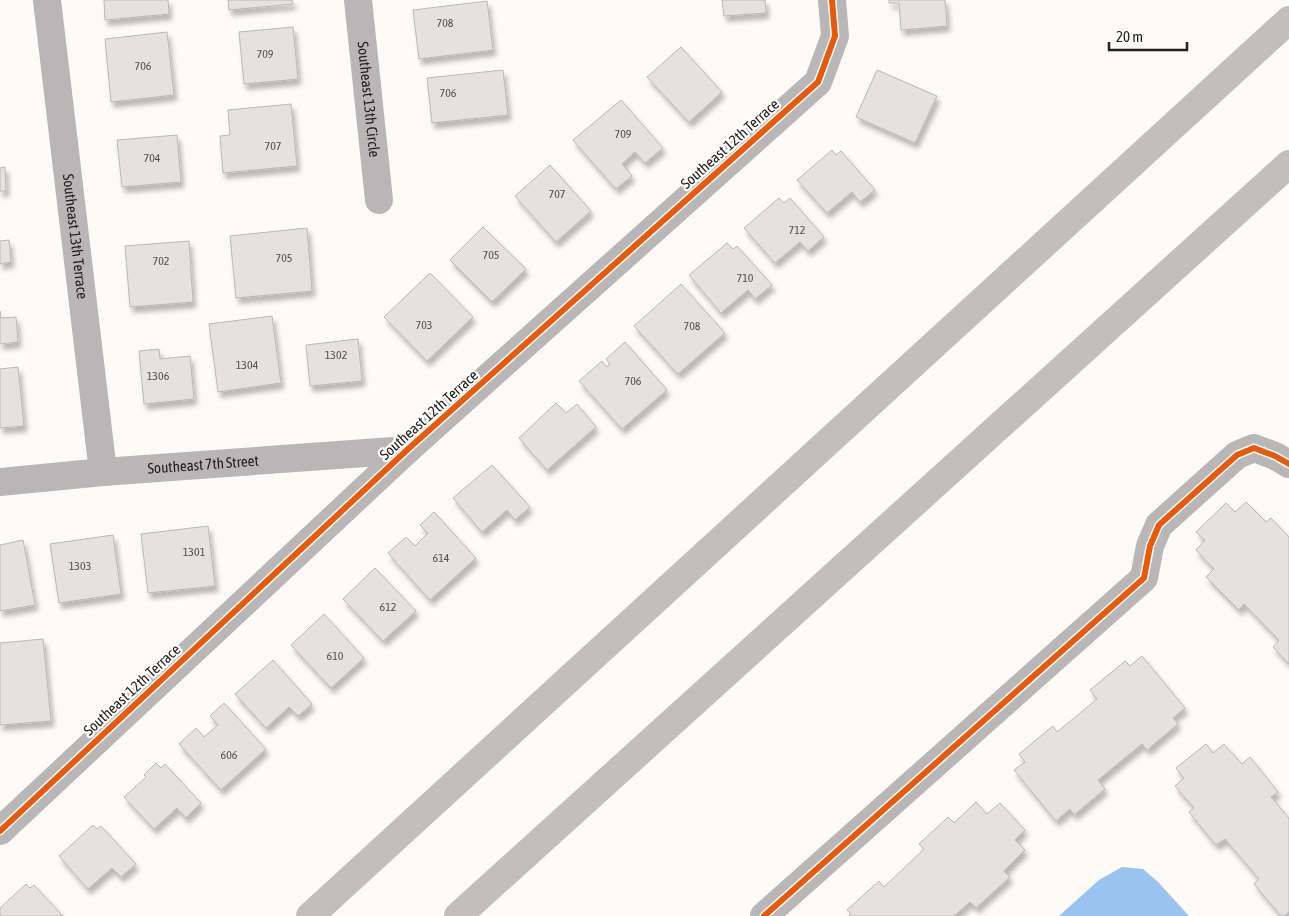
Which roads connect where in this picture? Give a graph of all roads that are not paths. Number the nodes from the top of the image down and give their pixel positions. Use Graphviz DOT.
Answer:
graph roads {
  1 [pos="47,0"];
  2 [pos="358,0"];
  3 [pos="832,0"];
  4 [pos="1289,20"];
  5 [pos="1289,164"];
  6 [pos="379,200"];
  7 [pos="407,450"];
  8 [pos="1289,464"];
  9 [pos="103,472"];
  10 [pos="0,482"];
  11 [pos="6,817"];
  12 [pos="310,916"];
  13 [pos="458,916"];
  14 [pos="764,916"];
  1 -- 9 [label="street, Southeast 13th Terrace"];
  2 -- 6 [label="street, Southeast 13th Circle"];
  3 -- 7 [label="street, Southeast 12th Terrace"];
  4 -- 12 [label="highway"];
  5 -- 13 [label="highway"];
  7 -- 9 [label="street, Southeast 7th Street"];
  7 -- 11 [label="street, Southeast 12th Terrace"];
  8 -- 14 [label="street"];
  9 -- 10 [label="street, Southeast 7th Street"];
}
